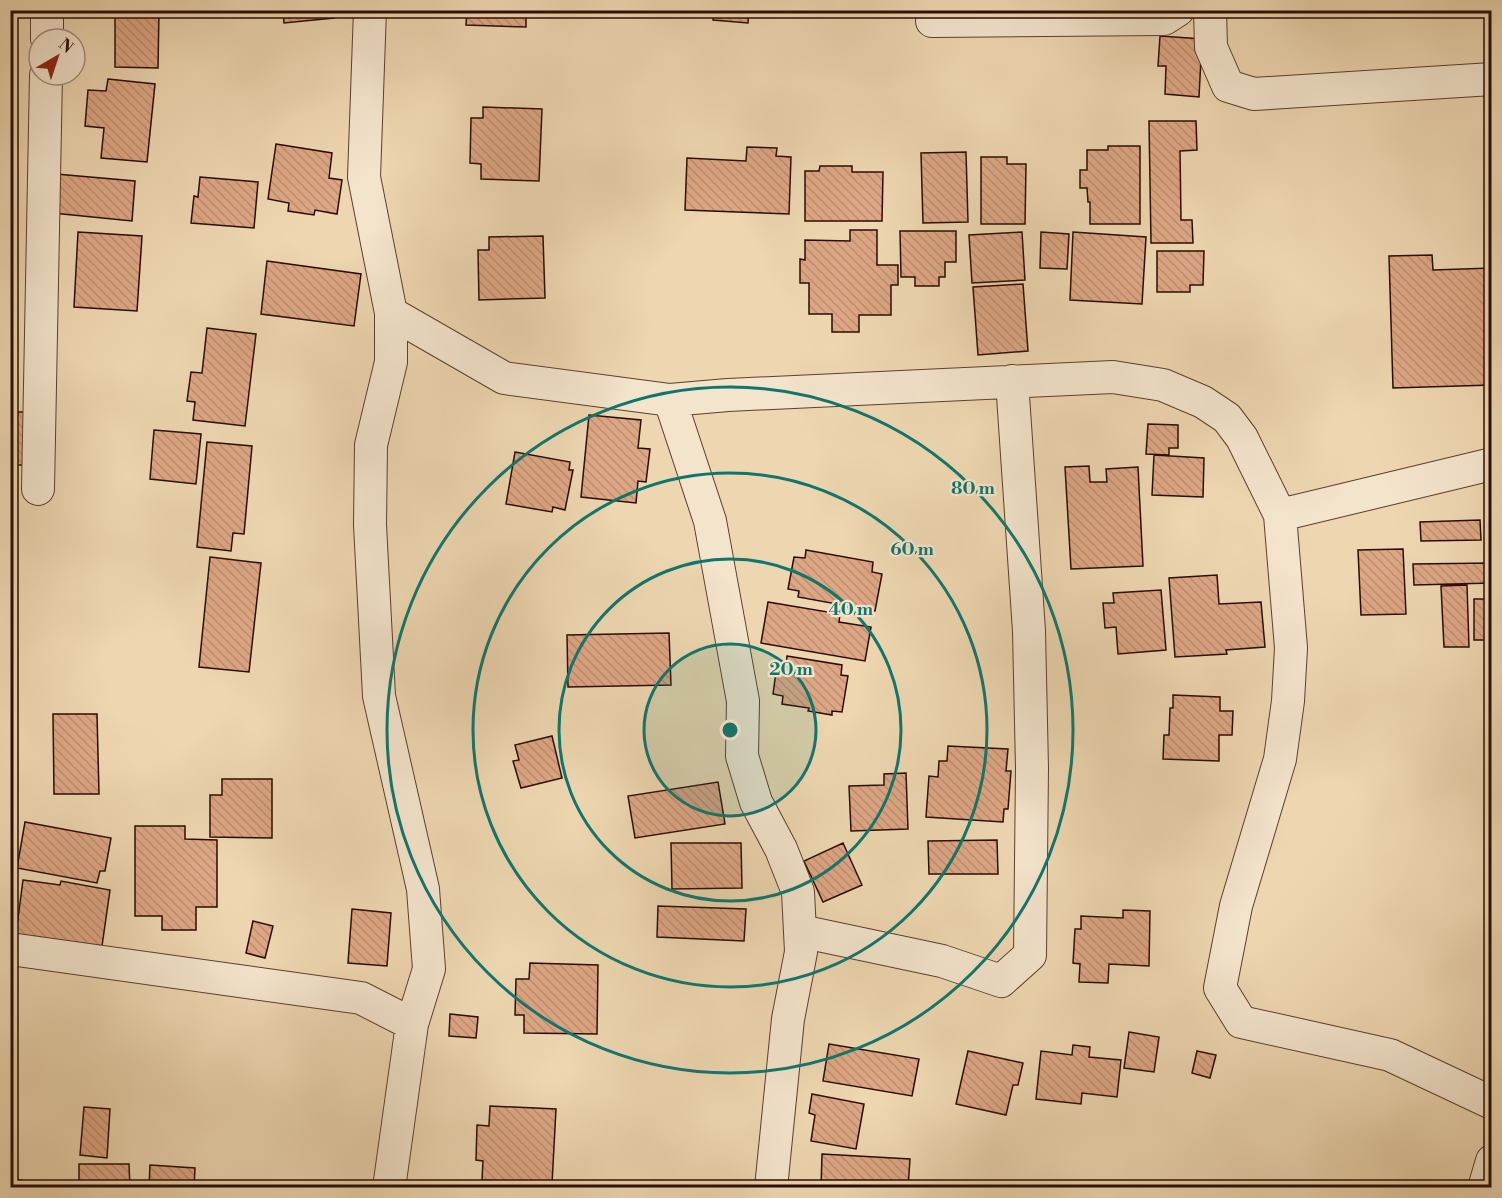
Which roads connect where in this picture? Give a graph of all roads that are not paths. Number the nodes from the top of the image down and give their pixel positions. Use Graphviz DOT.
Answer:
graph roads {
  1 [pos="47,10"];
  2 [pos="370,10"];
  3 [pos="1178,10"];
  4 [pos="1210,10"];
  5 [pos="932,21"];
  6 [pos="47,27"];
  7 [pos="1491,79"];
  8 [pos="46,87"];
  9 [pos="391,312"];
  10 [pos="1012,381"];
  11 [pos="670,400"];
  12 [pos="1491,464"];
  13 [pos="38,489"];
  14 [pos="1280,515"];
  15 [pos="800,931"];
  16 [pos="10,949"];
  17 [pos="412,1024"];
  18 [pos="1491,1103"];
  19 [pos="1491,1161"];
  20 [pos="389,1188"];
  21 [pos="771,1188"];
  22 [pos="1485,1188"];
  1 -- 6 [label="street"];
  2 -- 9 [label="street"];
  3 -- 5 [label="street"];
  4 -- 7 [label="street"];
  8 -- 13 [label="street"];
  9 -- 11 [label="street"];
  9 -- 17 [label="street"];
  10 -- 11 [label="street"];
  10 -- 14 [label="street"];
  10 -- 15 [label="street"];
  11 -- 15 [label="street"];
  12 -- 14 [label="street"];
  14 -- 18 [label="street"];
  15 -- 21 [label="street"];
  16 -- 17 [label="street"];
  17 -- 20 [label="street"];
  19 -- 22 [label="street"];
}
